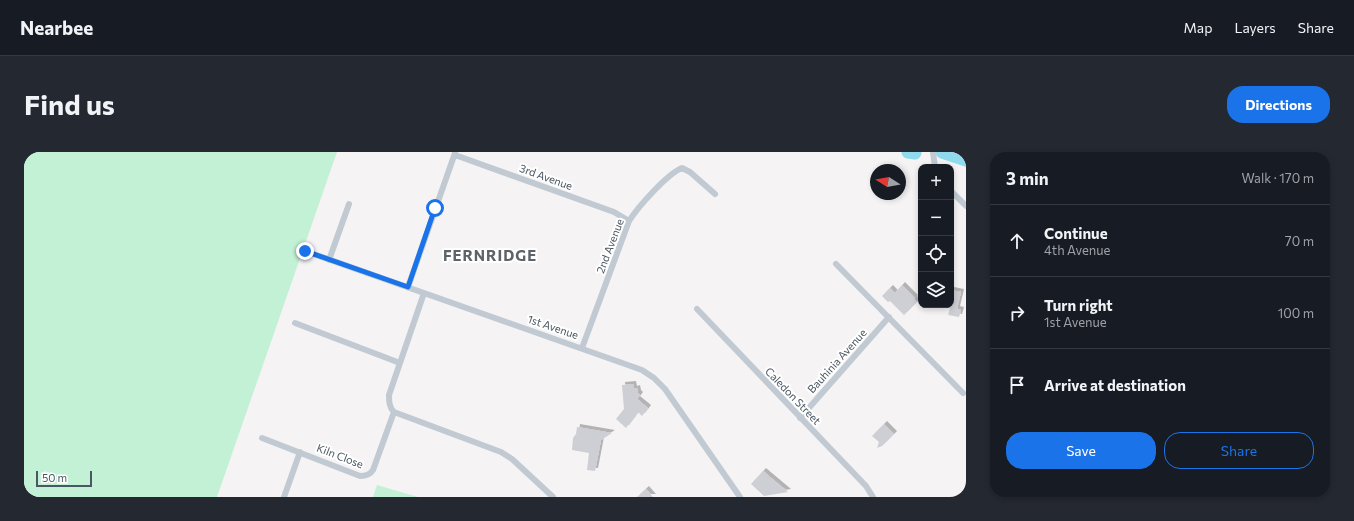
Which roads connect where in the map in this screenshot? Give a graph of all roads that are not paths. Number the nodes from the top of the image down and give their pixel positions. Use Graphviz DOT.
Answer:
graph roads {
  1 [pos="933,152"];
  2 [pos="455,153"];
  3 [pos="935,164"];
  4 [pos="715,194"];
  5 [pos="954,194"];
  6 [pos="349,204"];
  7 [pos="966,206"];
  8 [pos="629,221"];
  9 [pos="305,251"];
  10 [pos="329,260"];
  11 [pos="836,264"];
  12 [pos="408,287"];
  13 [pos="424,293"];
  14 [pos="696,309"];
  15 [pos="889,317"];
  16 [pos="295,323"];
  17 [pos="582,348"];
  18 [pos="400,363"];
  19 [pos="963,393"];
  20 [pos="394,412"];
  21 [pos="800,418"];
  22 [pos="262,438"];
  23 [pos="300,452"];
  24 [pos="284,497"];
  25 [pos="554,497"];
  26 [pos="740,497"];
  27 [pos="873,497"];
  1 -- 3 [label="street"];
  2 -- 8 [label="street, 3rd Avenue"];
  2 -- 12 [label="street"];
  4 -- 8 [label="street, 2nd Avenue"];
  5 -- 7 [label="street"];
  6 -- 10 [label="street"];
  8 -- 17 [label="street, 2nd Avenue"];
  9 -- 10 [label="street, 1st Avenue"];
  10 -- 12 [label="street, 1st Avenue"];
  11 -- 15 [label="street"];
  12 -- 13 [label="street, 1st Avenue"];
  13 -- 17 [label="street, 1st Avenue"];
  13 -- 18 [label="street"];
  14 -- 21 [label="street, Caledon Street"];
  15 -- 19 [label="street"];
  15 -- 21 [label="street, Bauhinia Avenue"];
  16 -- 18 [label="street"];
  17 -- 26 [label="street, 1st Avenue"];
  18 -- 20 [label="street"];
  20 -- 23 [label="street, Kiln Close"];
  20 -- 25 [label="street"];
  21 -- 27 [label="street, Caledon Street"];
  22 -- 23 [label="street, Kiln Close"];
  23 -- 24 [label="street"];
}
